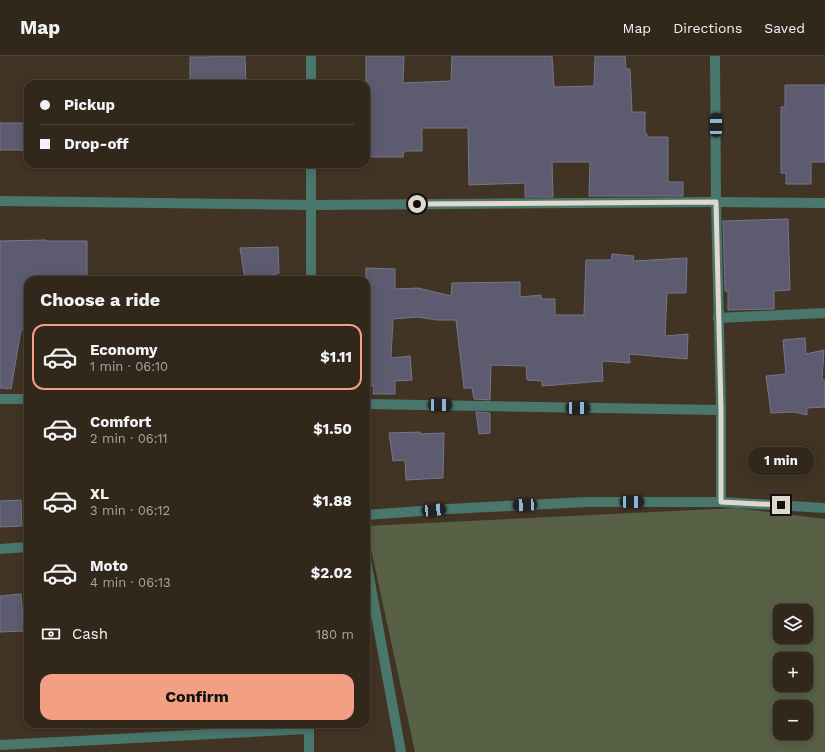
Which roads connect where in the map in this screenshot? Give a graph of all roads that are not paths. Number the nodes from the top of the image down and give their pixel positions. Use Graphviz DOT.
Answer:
graph roads {
  1 [pos="311,56"];
  2 [pos="715,56"];
  3 [pos="311,80"];
  4 [pos="311,168"];
  5 [pos="0,200"];
  6 [pos="716,202"];
  7 [pos="825,203"];
  8 [pos="312,205"];
  9 [pos="311,276"];
  10 [pos="825,313"];
  11 [pos="718,318"];
  12 [pos="0,398"];
  13 [pos="24,399"];
  14 [pos="370,404"];
  15 [pos="721,410"];
  16 [pos="721,502"];
  17 [pos="825,508"];
  18 [pos="370,515"];
  19 [pos="24,547"];
  20 [pos="0,549"];
  21 [pos="370,583"];
  22 [pos="291,728"];
  23 [pos="308,728"];
  24 [pos="0,745"];
  25 [pos="309,752"];
  26 [pos="400,752"];
  1 -- 3 [label="street"];
  2 -- 6 [label="street"];
  4 -- 8 [label="street"];
  5 -- 8 [label="street"];
  6 -- 7 [label="street"];
  6 -- 8 [label="street"];
  6 -- 11 [label="street"];
  8 -- 9 [label="street"];
  10 -- 11 [label="street"];
  11 -- 15 [label="street"];
  12 -- 13 [label="street"];
  14 -- 15 [label="street"];
  15 -- 16 [label="street"];
  16 -- 17 [label="street"];
  16 -- 18 [label="street"];
  19 -- 20 [label="street"];
  21 -- 26 [label="street"];
  22 -- 24 [label="street"];
  23 -- 25 [label="street"];
}
